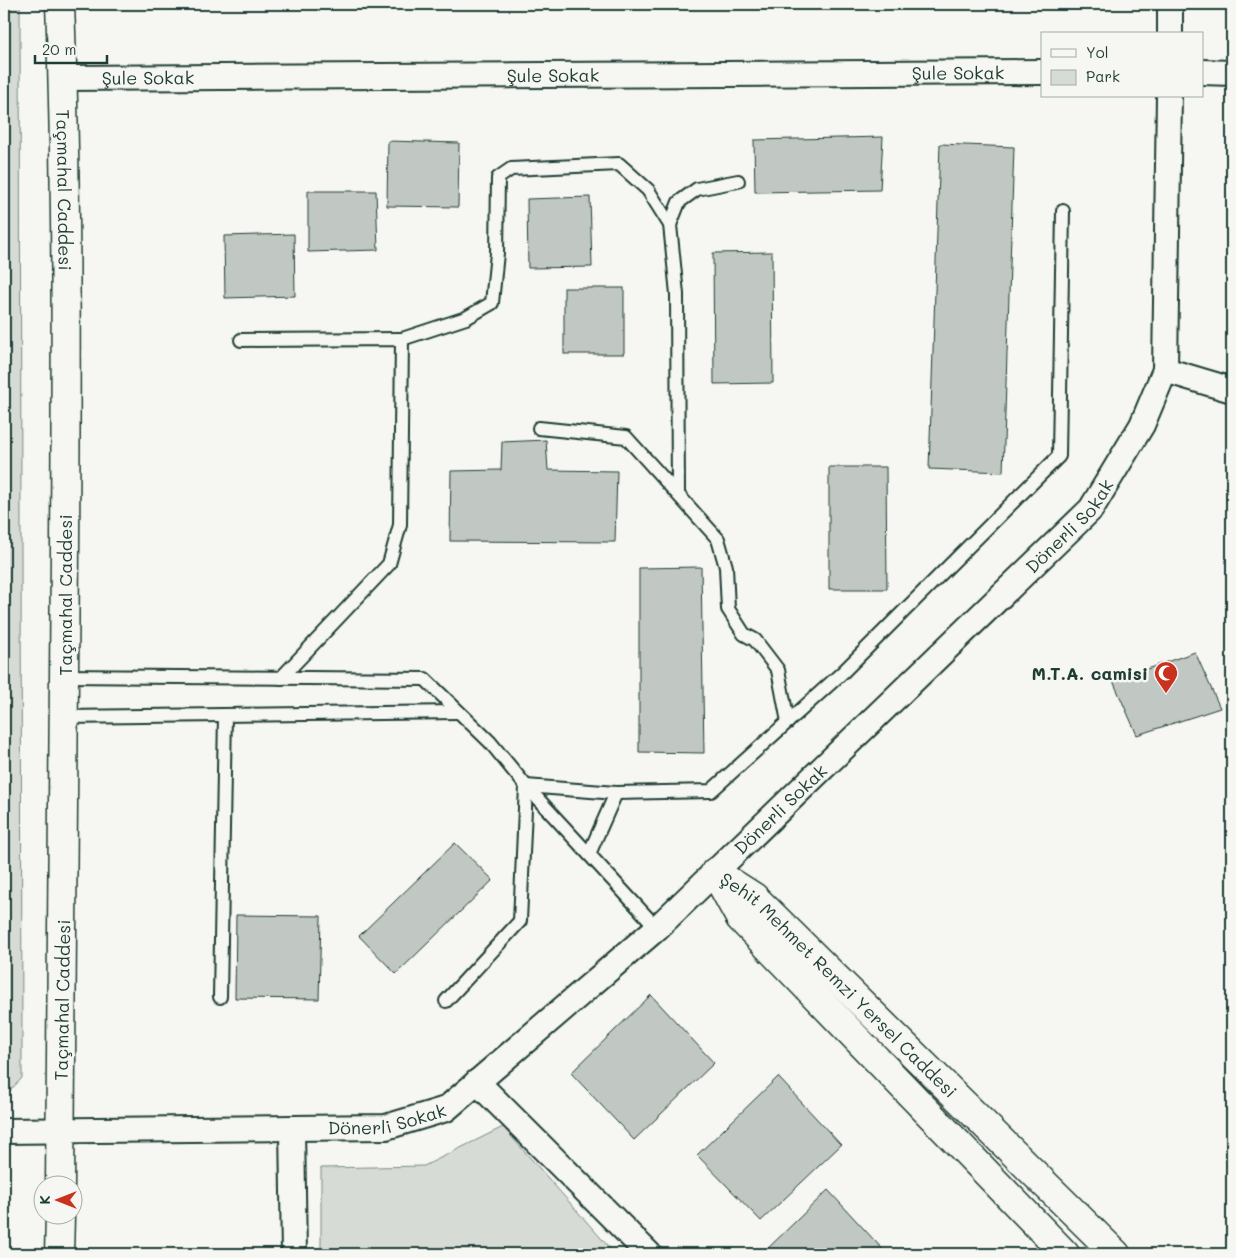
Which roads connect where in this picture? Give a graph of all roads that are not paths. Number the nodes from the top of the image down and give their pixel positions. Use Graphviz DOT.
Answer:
graph roads {
  1 [pos="60,4"];
  2 [pos="1170,4"];
  3 [pos="1170,32"];
  4 [pos="1041,72"];
  5 [pos="1204,72"];
  6 [pos="1232,73"];
  7 [pos="63,78"];
  8 [pos="1170,98"];
  9 [pos="738,181"];
  10 [pos="1063,211"];
  11 [pos="670,225"];
  12 [pos="402,339"];
  13 [pos="242,340"];
  14 [pos="1165,370"];
  15 [pos="1232,390"];
  16 [pos="539,428"];
  17 [pos="678,494"];
  18 [pos="64,676"];
  19 [pos="281,678"];
  20 [pos="458,712"];
  21 [pos="225,715"];
  22 [pos="64,717"];
  23 [pos="788,722"];
  24 [pos="526,786"];
  25 [pos="616,794"];
  26 [pos="589,854"];
  27 [pos="715,872"];
  28 [pos="657,928"];
  29 [pos="220,997"];
  30 [pos="446,1001"];
  31 [pos="477,1082"];
  32 [pos="292,1128"];
  33 [pos="4,1131"];
  34 [pos="61,1131"];
  35 [pos="60,1176"];
  36 [pos="60,1226"];
  37 [pos="59,1254"];
  38 [pos="294,1254"];
  39 [pos="649,1254"];
  40 [pos="1066,1254"];
  41 [pos="1116,1254"];
  1 -- 7 [label="street, Taçmahal Caddesi"];
  2 -- 3 [label="street"];
  4 -- 7 [label="street, Şule Sokak"];
  5 -- 6 [label="street"];
  7 -- 18 [label="street, Taçmahal Caddesi"];
  8 -- 14 [label="street, Dönerli Sokak"];
  9 -- 11 [label="lane"];
  10 -- 23 [label="lane"];
  11 -- 12 [label="lane"];
  11 -- 17 [label="lane"];
  12 -- 13 [label="lane"];
  12 -- 19 [label="lane"];
  14 -- 15 [label="street"];
  14 -- 27 [label="street, Dönerli Sokak"];
  16 -- 17 [label="lane"];
  17 -- 23 [label="lane"];
  18 -- 19 [label="lane"];
  18 -- 22 [label="street, Taçmahal Caddesi"];
  19 -- 20 [label="lane"];
  20 -- 21 [label="lane"];
  20 -- 24 [label="lane"];
  21 -- 22 [label="lane"];
  21 -- 29 [label="lane"];
  22 -- 34 [label="street, Taçmahal Caddesi"];
  23 -- 25 [label="lane"];
  24 -- 25 [label="lane"];
  24 -- 26 [label="lane"];
  24 -- 30 [label="lane"];
  25 -- 26 [label="lane"];
  26 -- 28 [label="lane"];
  27 -- 28 [label="street, Dönerli Sokak"];
  27 -- 40 [label="street, Şehit Mehmet Remzi Yersel Caddesi"];
  27 -- 41 [label="street, Şehit Mehmet Remzi Yersel Caddesi"];
  28 -- 31 [label="street, Dönerli Sokak"];
  31 -- 32 [label="street, Dönerli Sokak"];
  31 -- 39 [label="street"];
  32 -- 34 [label="street, Dönerli Sokak"];
  32 -- 38 [label="street"];
  33 -- 34 [label="street, Dönerli Sokak"];
  34 -- 35 [label="street, Taçmahal Caddesi"];
  36 -- 37 [label="street"];
}
